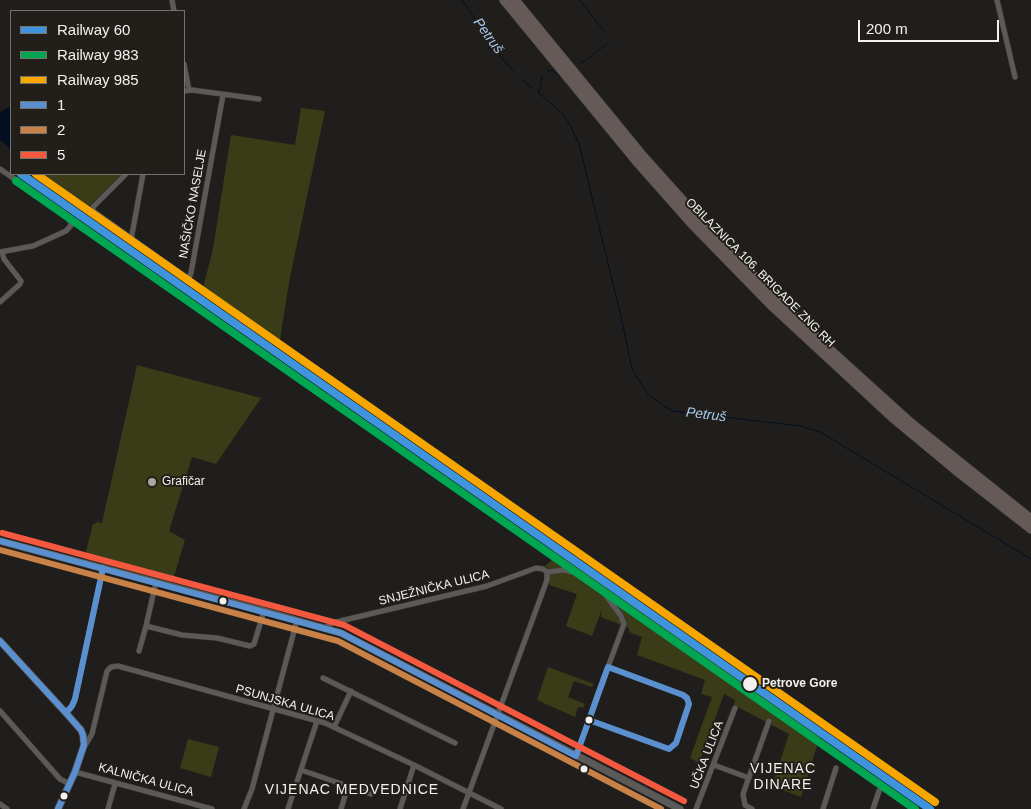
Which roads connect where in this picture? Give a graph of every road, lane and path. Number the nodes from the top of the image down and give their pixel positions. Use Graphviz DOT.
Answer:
graph roads {
  1 [pos="504,0"];
  2 [pos="515,0"];
  3 [pos="519,0"];
  4 [pos="997,0"];
  5 [pos="525,12"];
  6 [pos="1015,77"];
  7 [pos="185,78"];
  8 [pos="186,91"];
  9 [pos="223,95"];
  10 [pos="259,100"];
  11 [pos="0,169"];
  12 [pos="125,175"];
  13 [pos="142,175"];
  14 [pos="131,240"];
  15 [pos="1,252"];
  16 [pos="0,302"];
  17 [pos="1031,519"];
  18 [pos="1031,529"];
  19 [pos="0,541"];
  20 [pos="102,568"];
  21 [pos="547,572"];
  22 [pos="156,582"];
  23 [pos="264,611"];
  24 [pos="297,620"];
  25 [pos="146,626"];
  26 [pos="325,628"];
  27 [pos="0,641"];
  28 [pos="139,651"];
  29 [pos="608,667"];
  30 [pos="323,678"];
  31 [pos="351,691"];
  32 [pos="735,708"];
  33 [pos="273,709"];
  34 [pos="0,711"];
  35 [pos="66,713"];
  36 [pos="497,715"];
  37 [pos="589,720"];
  38 [pos="317,721"];
  39 [pos="768,722"];
  40 [pos="94,725"];
  41 [pos="78,727"];
  42 [pos="334,727"];
  43 [pos="455,743"];
  44 [pos="82,752"];
  45 [pos="576,756"];
  46 [pos="414,765"];
  47 [pos="714,765"];
  48 [pos="836,768"];
  49 [pos="301,770"];
  50 [pos="75,772"];
  51 [pos="749,778"];
  52 [pos="70,784"];
  53 [pos="115,784"];
  54 [pos="348,786"];
  55 [pos="879,791"];
  56 [pos="469,793"];
  57 [pos="371,794"];
  58 [pos="0,804"];
  59 [pos="7,809"];
  60 [pos="58,809"];
  61 [pos="108,809"];
  62 [pos="212,809"];
  63 [pos="244,809"];
  64 [pos="288,809"];
  65 [pos="341,809"];
  66 [pos="400,809"];
  67 [pos="463,809"];
  68 [pos="501,809"];
  69 [pos="680,809"];
  70 [pos="696,809"];
  71 [pos="752,809"];
  72 [pos="823,809"];
  73 [pos="873,809"];
  1 -- 18 [label="highway, OBILAZNICA 106. BRIGADE ZNG RH"];
  2 -- 5 [label="highway, OBILAZNICA 106. BRIGADE ZNG RH"];
  3 -- 5 [label="highway"];
  4 -- 6 [label="street"];
  5 -- 17 [label="highway, OBILAZNICA 106. BRIGADE ZNG RH"];
  7 -- 8 [label="street"];
  8 -- 9 [label="street"];
  9 -- 10 [label="street"];
  9 -- 14 [label="street, NAŠIČKO NASELJE"];
  11 -- 15 [label="street"];
  12 -- 14 [label="street, NAŠIČKO NASELJE"];
  13 -- 14 [label="street"];
  15 -- 16 [label="street"];
  19 -- 20 [label="street"];
  20 -- 22 [label="street"];
  20 -- 35 [label="street"];
  21 -- 26 [label="street, SNJEŽNIČKA ULICA"];
  21 -- 29 [label="street, SNJEŽNIČKA ULICA"];
  21 -- 36 [label="street"];
  22 -- 23 [label="street"];
  22 -- 25 [label="street"];
  23 -- 24 [label="street"];
  23 -- 25 [label="street"];
  24 -- 26 [label="street"];
  24 -- 33 [label="street"];
  25 -- 28 [label="street"];
  26 -- 36 [label="street"];
  27 -- 35 [label="street"];
  29 -- 37 [label="street, SNJEŽNIČKA ULICA"];
  29 -- 37 [label="street"];
  30 -- 31 [label="street"];
  31 -- 42 [label="street"];
  31 -- 43 [label="street"];
  32 -- 47 [label="street, UČKA ULICA"];
  33 -- 38 [label="street, PSUNJSKA ULICA"];
  33 -- 40 [label="street, PSUNJSKA ULICA"];
  33 -- 63 [label="street"];
  34 -- 52 [label="street"];
  35 -- 41 [label="street"];
  36 -- 45 [label="street"];
  36 -- 56 [label="street"];
  37 -- 45 [label="street, SNJEŽNIČKA ULICA"];
  38 -- 42 [label="street, PSUNJSKA ULICA"];
  38 -- 49 [label="street"];
  39 -- 51 [label="street"];
  40 -- 41 [label="street"];
  40 -- 44 [label="street"];
  41 -- 44 [label="street"];
  42 -- 46 [label="street, PSUNJSKA ULICA"];
  44 -- 50 [label="street"];
  45 -- 69 [label="street"];
  46 -- 56 [label="street, PSUNJSKA ULICA"];
  46 -- 66 [label="street"];
  47 -- 51 [label="street"];
  47 -- 70 [label="street, UČKA ULICA"];
  48 -- 72 [label="street"];
  49 -- 54 [label="street"];
  49 -- 64 [label="street"];
  50 -- 52 [label="street"];
  50 -- 53 [label="street, KALNIČKA ULICA"];
  51 -- 71 [label="street"];
  52 -- 60 [label="street"];
  53 -- 61 [label="street"];
  53 -- 62 [label="street, KALNIČKA ULICA"];
  54 -- 57 [label="street"];
  54 -- 65 [label="street"];
  55 -- 73 [label="street"];
  56 -- 67 [label="street"];
  56 -- 68 [label="street, PSUNJSKA ULICA"];
  58 -- 59 [label="street"];
}
